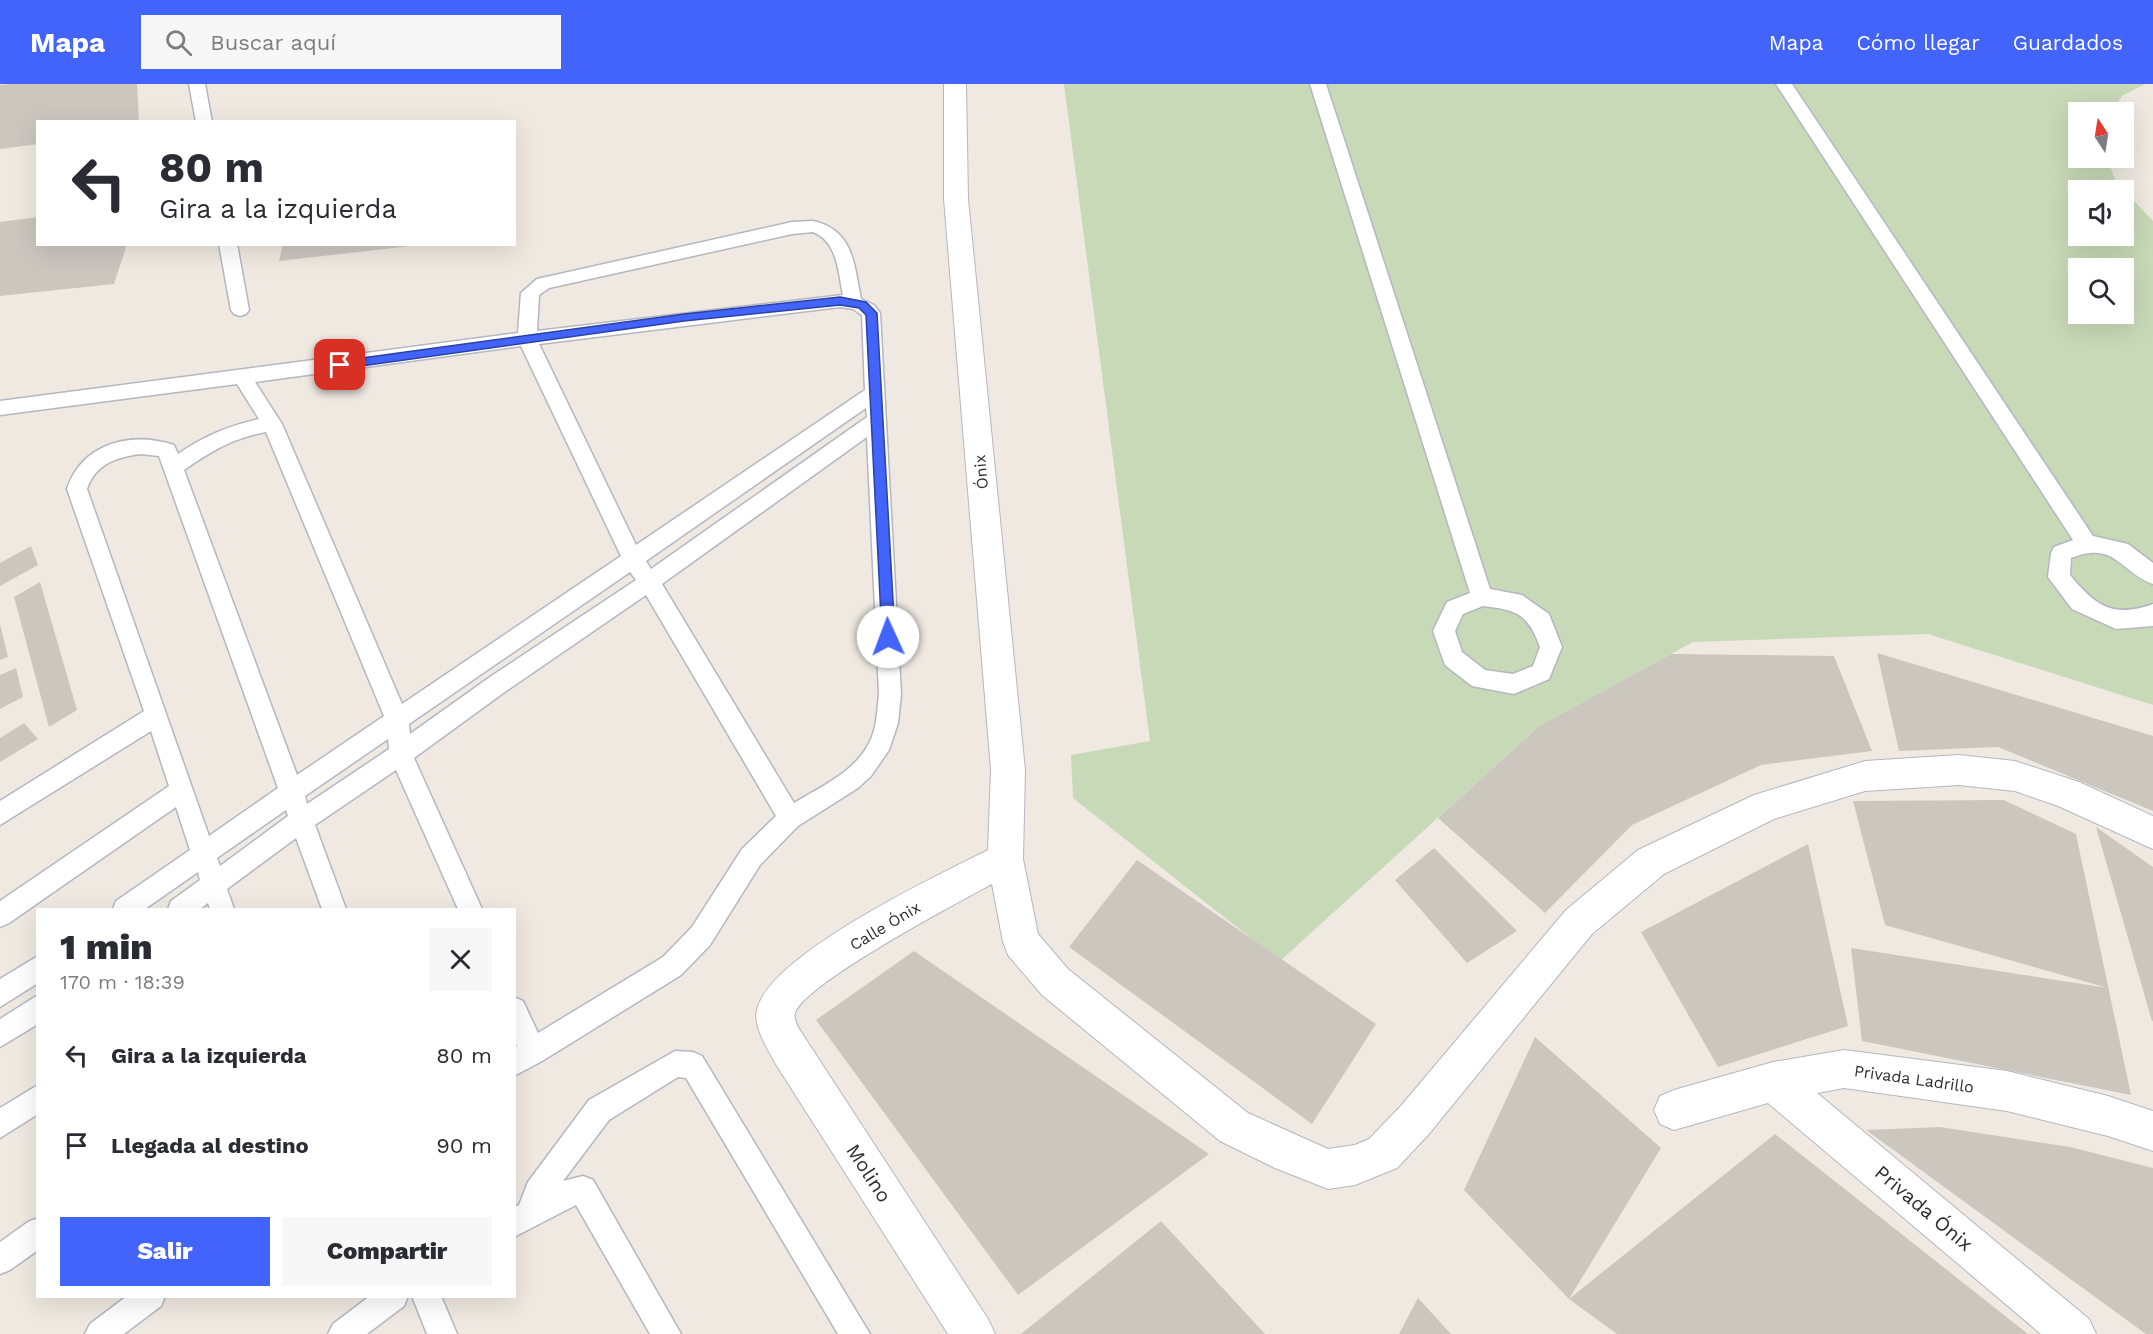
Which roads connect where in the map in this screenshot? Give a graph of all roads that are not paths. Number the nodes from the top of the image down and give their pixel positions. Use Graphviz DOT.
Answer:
graph roads {
  1 [pos="197,84"];
  2 [pos="955,84"];
  3 [pos="1318,84"];
  4 [pos="1784,84"];
  5 [pos="204,120"];
  6 [pos="228,246"];
  7 [pos="853,302"];
  8 [pos="240,310"];
  9 [pos="528,339"];
  10 [pos="243,378"];
  11 [pos="876,392"];
  12 [pos="0,408"];
  13 [pos="877,420"];
  14 [pos="272,424"];
  15 [pos="776,460"];
  16 [pos="173,468"];
  17 [pos="790,480"];
  18 [pos="706,507"];
  19 [pos="721,530"];
  20 [pos="2086,543"];
  21 [pos="632,558"];
  22 [pos="2153,575"];
  23 [pos="649,582"];
  24 [pos="1482,597"];
  25 [pos="558,609"];
  26 [pos="2153,613"];
  27 [pos="570,634"];
  28 [pos="484,660"];
  29 [pos="498,684"];
  30 [pos="157,715"];
  31 [pos="397,719"];
  32 [pos="401,754"];
  33 [pos="182,790"];
  34 [pos="292,792"];
  35 [pos="0,814"];
  36 [pos="790,818"];
  37 [pos="302,821"];
  38 [pos="2153,833"];
  39 [pos="204,855"];
  40 [pos="1005,859"];
  41 [pos="214,885"];
  42 [pos="125,908"];
  43 [pos="181,908"];
  44 [pos="222,908"];
  45 [pos="334,908"];
  46 [pos="470,908"];
  47 [pos="0,915"];
  48 [pos="36,969"];
  49 [pos="0,994"];
  50 [pos="776,1008"];
  51 [pos="36,1009"];
  52 [pos="516,1020"];
  53 [pos="0,1034"];
  54 [pos="524,1057"];
  55 [pos="1773,1082"];
  56 [pos="36,1099"];
  57 [pos="1674,1110"];
  58 [pos="0,1124"];
  59 [pos="2153,1131"];
  60 [pos="527,1210"];
  61 [pos="36,1233"];
  62 [pos="0,1260"];
  63 [pos="149,1298"];
  64 [pos="391,1298"];
  65 [pos="427,1298"];
  66 [pos="100,1334"];
  67 [pos="343,1334"];
  68 [pos="442,1334"];
  69 [pos="666,1334"];
  70 [pos="855,1334"];
  71 [pos="973,1334"];
  72 [pos="2074,1334"];
  1 -- 5 [label="lane"];
  2 -- 40 [label="street, Ónix"];
  3 -- 24 [label="lane"];
  4 -- 20 [label="lane"];
  6 -- 8 [label="lane"];
  7 -- 9 [label="lane"];
  7 -- 9 [label="lane"];
  7 -- 11 [label="lane"];
  9 -- 10 [label="lane"];
  9 -- 21 [label="lane"];
  10 -- 12 [label="lane"];
  10 -- 14 [label="lane"];
  11 -- 13 [label="lane"];
  11 -- 15 [label="lane"];
  13 -- 17 [label="lane"];
  13 -- 36 [label="lane"];
  14 -- 16 [label="lane"];
  14 -- 31 [label="lane"];
  15 -- 17 [label="lane"];
  15 -- 18 [label="lane"];
  16 -- 30 [label="lane"];
  16 -- 34 [label="lane"];
  17 -- 19 [label="lane"];
  18 -- 19 [label="lane"];
  18 -- 21 [label="lane"];
  19 -- 23 [label="lane"];
  20 -- 22 [label="lane"];
  20 -- 26 [label="lane"];
  21 -- 23 [label="lane"];
  21 -- 25 [label="lane"];
  23 -- 27 [label="lane"];
  23 -- 36 [label="lane"];
  24 -- 24 [label="lane"];
  25 -- 27 [label="lane"];
  25 -- 28 [label="lane"];
  27 -- 29 [label="lane"];
  28 -- 29 [label="lane"];
  28 -- 31 [label="lane"];
  29 -- 32 [label="lane"];
  30 -- 33 [label="lane"];
  30 -- 35 [label="lane"];
  31 -- 32 [label="lane"];
  31 -- 34 [label="lane"];
  32 -- 37 [label="lane"];
  32 -- 46 [label="lane"];
  33 -- 39 [label="lane"];
  33 -- 47 [label="lane"];
  34 -- 37 [label="lane"];
  34 -- 39 [label="lane"];
  36 -- 54 [label="lane"];
  37 -- 41 [label="lane"];
  37 -- 45 [label="lane"];
  38 -- 40 [label="street, Ónix"];
  39 -- 41 [label="lane"];
  39 -- 42 [label="lane"];
  40 -- 50 [label="street, Calle Ónix"];
  41 -- 43 [label="lane"];
  41 -- 44 [label="lane"];
  48 -- 49 [label="lane"];
  50 -- 71 [label="street, Molino"];
  51 -- 53 [label="lane"];
  52 -- 54 [label="lane"];
  55 -- 57 [label="street, Privada Ladrillo"];
  55 -- 59 [label="street, Privada Ladrillo"];
  55 -- 72 [label="street, Privada Ónix"];
  56 -- 58 [label="lane"];
  60 -- 69 [label="lane"];
  60 -- 70 [label="lane"];
  61 -- 62 [label="lane"];
  63 -- 66 [label="lane"];
  64 -- 67 [label="lane"];
  65 -- 68 [label="lane"];
}
